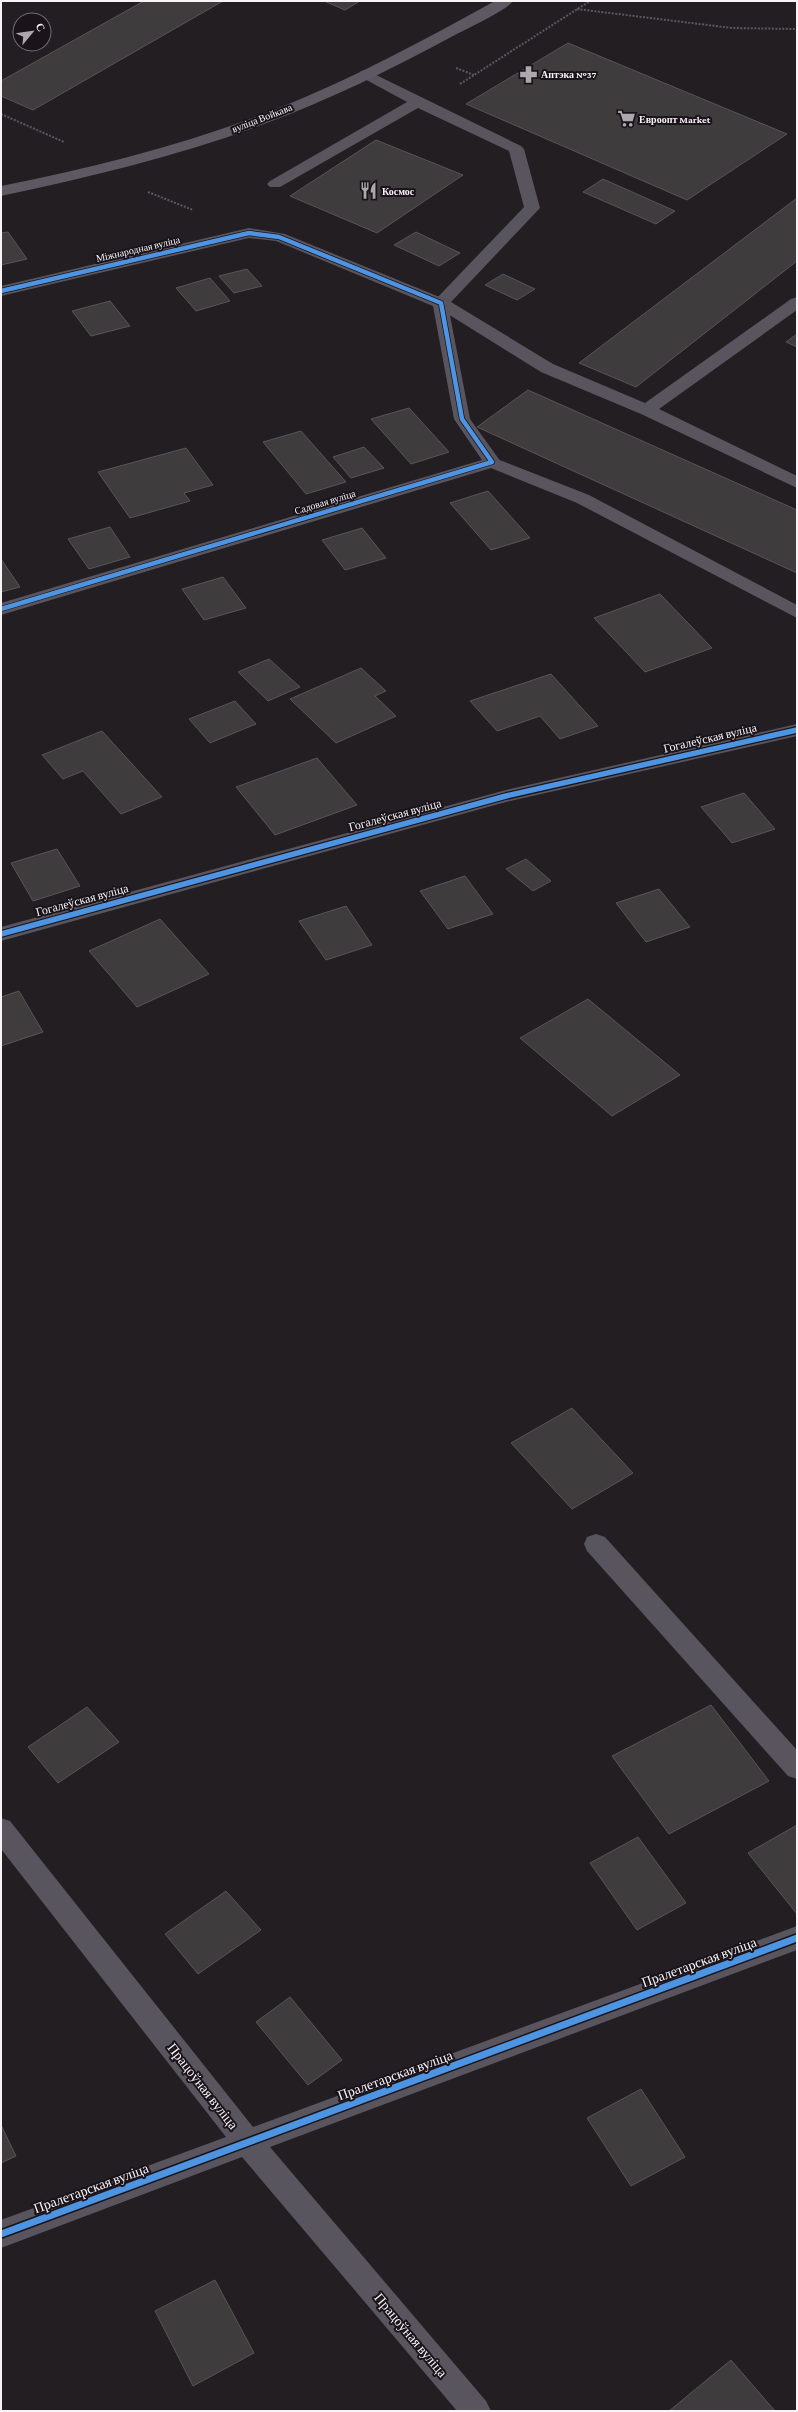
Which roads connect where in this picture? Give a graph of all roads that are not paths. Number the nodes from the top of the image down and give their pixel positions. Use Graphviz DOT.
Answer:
graph roads {
  1 [pos="506,1"];
  2 [pos="366,74"];
  3 [pos="422,104"];
  4 [pos="275,184"];
  5 [pos="3,189"];
  6 [pos="1,291"];
  7 [pos="797,302"];
  8 [pos="441,303"];
  9 [pos="647,410"];
  10 [pos="492,462"];
  11 [pos="797,483"];
  12 [pos="1,610"];
  13 [pos="797,612"];
  14 [pos="797,730"];
  15 [pos="1,934"];
  16 [pos="596,1544"];
  17 [pos="797,1768"];
  18 [pos="1,1829"];
  19 [pos="797,1938"];
  20 [pos="248,2143"];
  21 [pos="1,2234"];
  22 [pos="476,2411"];
  1 -- 2 [label="main road, вуліца Войкава"];
  2 -- 3 [label="street"];
  2 -- 5 [label="main road, вуліца Войкава"];
  3 -- 4 [label="street"];
  3 -- 8 [label="street"];
  6 -- 8 [label="street, Міжнародная вуліца"];
  7 -- 9 [label="street"];
  8 -- 9 [label="street, Міжнародная вуліца"];
  8 -- 10 [label="street"];
  9 -- 11 [label="street, Міжнародная вуліца"];
  10 -- 12 [label="street, Садовая вуліца"];
  10 -- 13 [label="street"];
  14 -- 15 [label="street, Гогалеўская вуліца"];
  16 -- 17 [label="street"];
  18 -- 20 [label="street, Працоўная вуліца"];
  19 -- 20 [label="street, Пралетарская вуліца"];
  20 -- 21 [label="street, Пралетарская вуліца"];
  20 -- 22 [label="street, Працоўная вуліца"];
}
